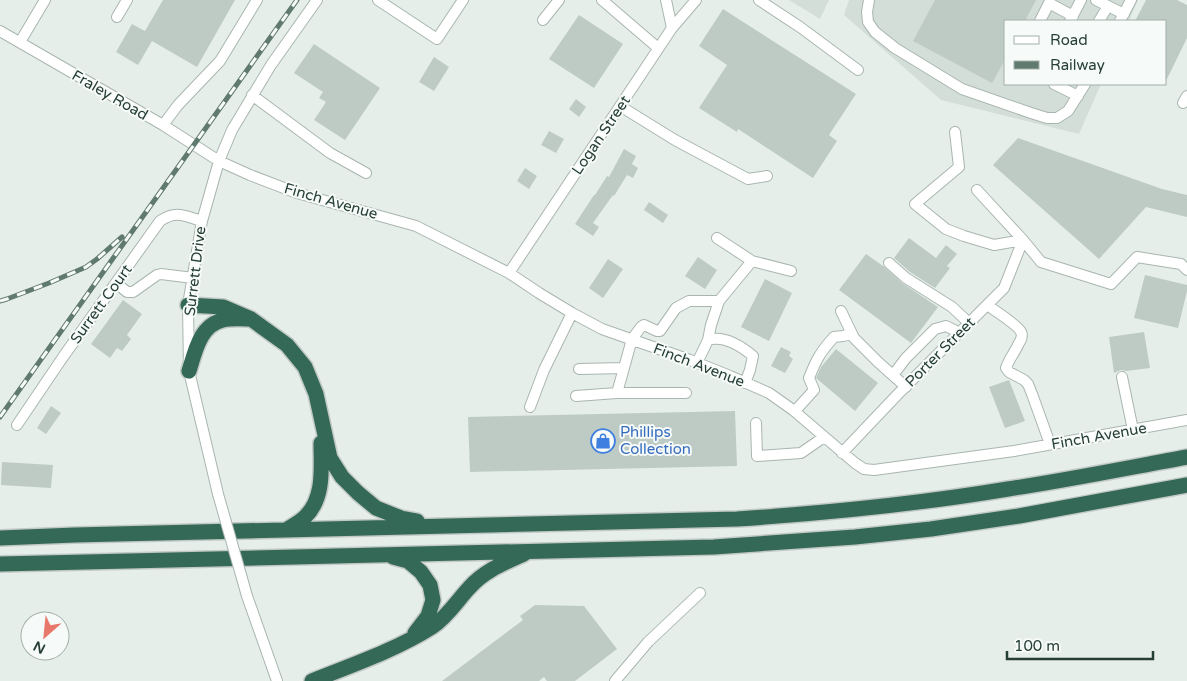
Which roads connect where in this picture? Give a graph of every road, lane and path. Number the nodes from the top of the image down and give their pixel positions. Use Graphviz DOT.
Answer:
graph roads {
  1 [pos="45,0"];
  2 [pos="127,0"];
  3 [pos="257,0"];
  4 [pos="317,0"];
  5 [pos="378,0"];
  6 [pos="464,0"];
  7 [pos="559,0"];
  8 [pos="602,0"];
  9 [pos="666,0"];
  10 [pos="696,0"];
  11 [pos="759,0"];
  12 [pos="869,0"];
  13 [pos="1081,0"];
  14 [pos="1096,0"];
  15 [pos="1131,0"];
  16 [pos="1108,6"];
  17 [pos="117,17"];
  18 [pos="1122,18"];
  19 [pos="1071,19"];
  20 [pos="543,20"];
  21 [pos="1040,20"];
  22 [pos="1100,20"];
  23 [pos="672,28"];
  24 [pos="0,31"];
  25 [pos="20,42"];
  26 [pos="658,48"];
  27 [pos="858,70"];
  28 [pos="1060,85"];
  29 [pos="1084,85"];
  30 [pos="252,95"];
  31 [pos="1078,96"];
  32 [pos="620,106"];
  33 [pos="163,125"];
  34 [pos="955,132"];
  35 [pos="219,160"];
  36 [pos="366,174"];
  37 [pos="767,176"];
  38 [pos="977,190"];
  39 [pos="202,220"];
  40 [pos="717,238"];
  41 [pos="1023,240"];
  42 [pos="752,261"];
  43 [pos="889,263"];
  44 [pos="1187,270"];
  45 [pos="791,271"];
  46 [pos="509,273"];
  47 [pos="193,278"];
  48 [pos="116,283"];
  49 [pos="719,302"];
  50 [pos="188,305"];
  51 [pos="987,305"];
  52 [pos="841,311"];
  53 [pos="572,313"];
  54 [pos="250,318"];
  55 [pos="969,323"];
  56 [pos="852,334"];
  57 [pos="958,334"];
  58 [pos="632,339"];
  59 [pos="708,340"];
  60 [pos="697,363"];
  61 [pos="624,368"];
  62 [pos="579,369"];
  63 [pos="189,371"];
  64 [pos="893,376"];
  65 [pos="1122,377"];
  66 [pos="745,382"];
  67 [pos="906,386"];
  68 [pos="618,393"];
  69 [pos="686,393"];
  70 [pos="576,396"];
  71 [pos="530,407"];
  72 [pos="795,411"];
  73 [pos="1187,420"];
  74 [pos="756,423"];
  75 [pos="322,424"];
  76 [pos="17,425"];
  77 [pos="1133,430"];
  78 [pos="824,437"];
  79 [pos="1050,444"];
  80 [pos="842,453"];
  81 [pos="1187,457"];
  82 [pos="1187,485"];
  83 [pos="451,526"];
  84 [pos="285,530"];
  85 [pos="0,538"];
  86 [pos="533,551"];
  87 [pos="383,554"];
  88 [pos="0,564"];
  89 [pos="700,593"];
  90 [pos="411,638"];
  91 [pos="277,681"];
  92 [pos="312,681"];
  93 [pos="615,681"];
  1 -- 25 [label="street"];
  2 -- 17 [label="street"];
  3 -- 33 [label="street"];
  4 -- 30 [label="street, Surrett Drive"];
  5 -- 6 [label="street"];
  7 -- 20 [label="street"];
  8 -- 26 [label="street"];
  9 -- 23 [label="street"];
  10 -- 23 [label="street, Logan Street"];
  11 -- 27 [label="street"];
  12 -- 31 [label="street"];
  13 -- 19 [label="street"];
  14 -- 16 [label="street"];
  15 -- 18 [label="street"];
  16 -- 18 [label="street"];
  16 -- 22 [label="street"];
  19 -- 21 [label="street"];
  23 -- 26 [label="street, Logan Street"];
  24 -- 25 [label="street, Fraley Road"];
  25 -- 33 [label="street, Fraley Road"];
  26 -- 32 [label="street, Logan Street"];
  28 -- 31 [label="street"];
  29 -- 31 [label="street"];
  30 -- 35 [label="street, Surrett Drive"];
  30 -- 36 [label="street"];
  32 -- 37 [label="street"];
  32 -- 46 [label="street, Logan Street"];
  33 -- 35 [label="street, Fraley Road"];
  34 -- 41 [label="street"];
  35 -- 39 [label="street, Surrett Drive"];
  35 -- 46 [label="street, Finch Avenue"];
  38 -- 41 [label="street"];
  39 -- 47 [label="street, Surrett Drive"];
  39 -- 48 [label="street, Surrett Court"];
  40 -- 42 [label="street"];
  41 -- 44 [label="street"];
  41 -- 51 [label="street, Porter Street"];
  42 -- 45 [label="street"];
  42 -- 49 [label="street"];
  43 -- 55 [label="street"];
  46 -- 53 [label="street, Finch Avenue"];
  47 -- 48 [label="street"];
  47 -- 50 [label="street, Surrett Drive"];
  48 -- 76 [label="street, Surrett Court"];
  49 -- 58 [label="street"];
  49 -- 59 [label="street"];
  50 -- 54 [label="highway"];
  50 -- 63 [label="street, Surrett Drive"];
  51 -- 55 [label="street, Porter Street"];
  51 -- 79 [label="street"];
  52 -- 56 [label="street"];
  53 -- 58 [label="street, Finch Avenue"];
  53 -- 71 [label="street"];
  54 -- 63 [label="highway"];
  54 -- 75 [label="highway"];
  55 -- 57 [label="street, Porter Street"];
  56 -- 64 [label="street"];
  56 -- 72 [label="street"];
  57 -- 64 [label="street"];
  57 -- 67 [label="street, Porter Street"];
  58 -- 60 [label="street, Finch Avenue"];
  58 -- 61 [label="street"];
  59 -- 60 [label="street"];
  59 -- 66 [label="street"];
  60 -- 66 [label="street, Finch Avenue"];
  61 -- 62 [label="street"];
  61 -- 68 [label="street"];
  63 -- 91 [label="street, Surrett Drive, bridge"];
  64 -- 67 [label="street"];
  65 -- 77 [label="street"];
  66 -- 72 [label="street, Finch Avenue"];
  67 -- 80 [label="street, Porter Street"];
  68 -- 69 [label="street"];
  68 -- 70 [label="street"];
  72 -- 78 [label="street, Finch Avenue"];
  73 -- 77 [label="street, Finch Avenue"];
  74 -- 78 [label="street"];
  75 -- 83 [label="highway"];
  75 -- 84 [label="highway"];
  77 -- 79 [label="street, Finch Avenue"];
  78 -- 80 [label="street, Finch Avenue"];
  79 -- 80 [label="street, Finch Avenue"];
  81 -- 83 [label="highway"];
  82 -- 86 [label="highway"];
  83 -- 84 [label="highway"];
  84 -- 85 [label="highway"];
  86 -- 87 [label="highway"];
  86 -- 90 [label="highway"];
  87 -- 88 [label="highway"];
  87 -- 90 [label="highway"];
  89 -- 93 [label="street"];
  90 -- 92 [label="highway"];
}
